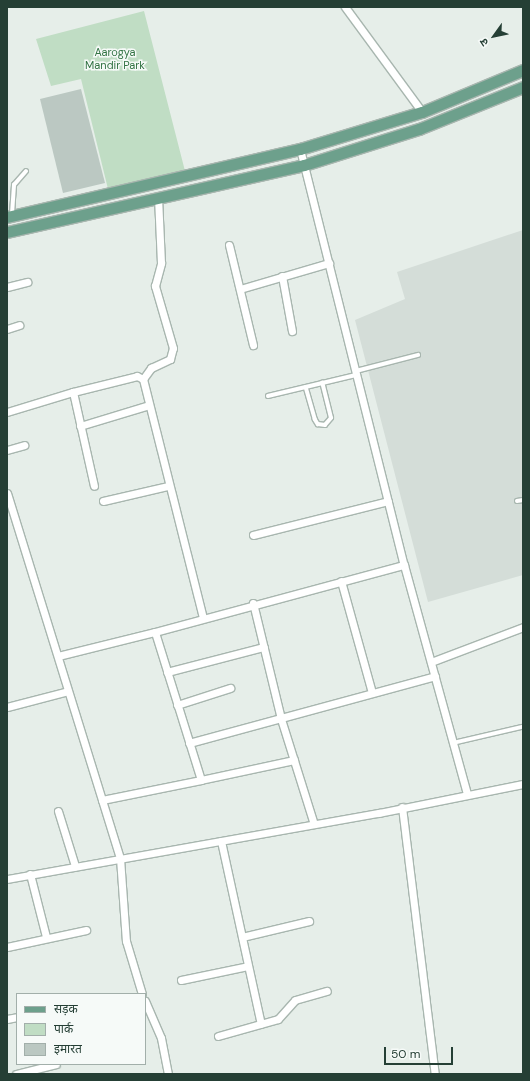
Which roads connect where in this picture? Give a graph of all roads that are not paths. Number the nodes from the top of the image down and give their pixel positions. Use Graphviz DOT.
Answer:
graph roads {
  1 [pos="345,7"];
  2 [pos="523,70"];
  3 [pos="523,87"];
  4 [pos="422,112"];
  5 [pos="300,148"];
  6 [pos="304,165"];
  7 [pos="26,171"];
  8 [pos="129,188"];
  9 [pos="158,198"];
  10 [pos="132,204"];
  11 [pos="10,216"];
  12 [pos="7,232"];
  13 [pos="229,245"];
  14 [pos="329,263"];
  15 [pos="282,276"];
  16 [pos="27,282"];
  17 [pos="7,288"];
  18 [pos="240,289"];
  19 [pos="19,325"];
  20 [pos="7,329"];
  21 [pos="292,332"];
  22 [pos="253,345"];
  23 [pos="418,355"];
  24 [pos="356,373"];
  25 [pos="143,379"];
  26 [pos="322,383"];
  27 [pos="306,387"];
  28 [pos="72,392"];
  29 [pos="268,396"];
  30 [pos="149,405"];
  31 [pos="7,412"];
  32 [pos="80,426"];
  33 [pos="24,445"];
  34 [pos="7,450"];
  35 [pos="94,486"];
  36 [pos="168,486"];
  37 [pos="7,493"];
  38 [pos="523,500"];
  39 [pos="103,501"];
  40 [pos="388,501"];
  41 [pos="517,501"];
  42 [pos="8,503"];
  43 [pos="253,535"];
  44 [pos="404,565"];
  45 [pos="341,581"];
  46 [pos="253,604"];
  47 [pos="203,618"];
  48 [pos="523,627"];
  49 [pos="155,632"];
  50 [pos="264,647"];
  51 [pos="58,656"];
  52 [pos="431,662"];
  53 [pos="167,672"];
  54 [pos="435,676"];
  55 [pos="230,688"];
  56 [pos="68,691"];
  57 [pos="372,693"];
  58 [pos="177,704"];
  59 [pos="7,707"];
  60 [pos="281,719"];
  61 [pos="522,727"];
  62 [pos="189,743"];
  63 [pos="453,743"];
  64 [pos="294,760"];
  65 [pos="201,780"];
  66 [pos="523,784"];
  67 [pos="467,794"];
  68 [pos="102,800"];
  69 [pos="402,807"];
  70 [pos="58,811"];
  71 [pos="314,824"];
  72 [pos="221,841"];
  73 [pos="120,858"];
  74 [pos="75,866"];
  75 [pos="30,874"];
  76 [pos="7,879"];
  77 [pos="310,921"];
  78 [pos="86,930"];
  79 [pos="46,937"];
  80 [pos="242,937"];
  81 [pos="7,946"];
  82 [pos="248,966"];
  83 [pos="181,980"];
  84 [pos="327,991"];
  85 [pos="142,993"];
  86 [pos="146,1004"];
  87 [pos="261,1024"];
  88 [pos="218,1036"];
  89 [pos="40,1066"];
  90 [pos="16,1074"];
  91 [pos="168,1074"];
  92 [pos="435,1074"];
  1 -- 4 [label="street"];
  2 -- 4 [label="main road"];
  3 -- 6 [label="main road"];
  4 -- 5 [label="main road"];
  5 -- 6 [label="street"];
  5 -- 8 [label="main road"];
  6 -- 9 [label="main road"];
  6 -- 14 [label="street"];
  7 -- 11 [label="lane"];
  8 -- 10 [label="main road"];
  8 -- 11 [label="main road"];
  9 -- 10 [label="main road"];
  9 -- 25 [label="street"];
  10 -- 12 [label="main road"];
  13 -- 18 [label="street"];
  14 -- 15 [label="street"];
  14 -- 24 [label="street"];
  15 -- 18 [label="street"];
  15 -- 21 [label="street"];
  16 -- 17 [label="street"];
  18 -- 22 [label="street"];
  19 -- 20 [label="street"];
  23 -- 24 [label="lane"];
  24 -- 26 [label="lane"];
  24 -- 40 [label="street"];
  25 -- 28 [label="street"];
  25 -- 30 [label="street"];
  26 -- 27 [label="lane"];
  26 -- 27 [label="lane"];
  27 -- 29 [label="lane"];
  28 -- 31 [label="street"];
  28 -- 32 [label="street"];
  30 -- 32 [label="street"];
  30 -- 36 [label="street"];
  32 -- 35 [label="street"];
  33 -- 34 [label="street"];
  36 -- 39 [label="street"];
  36 -- 47 [label="street"];
  37 -- 42 [label="street"];
  38 -- 41 [label="lane"];
  40 -- 43 [label="street"];
  40 -- 44 [label="street"];
  42 -- 51 [label="street"];
  44 -- 45 [label="street"];
  44 -- 52 [label="street"];
  45 -- 46 [label="street"];
  45 -- 57 [label="street"];
  46 -- 47 [label="street"];
  46 -- 50 [label="street"];
  47 -- 49 [label="street"];
  48 -- 52 [label="street"];
  49 -- 51 [label="street"];
  49 -- 53 [label="street"];
  50 -- 53 [label="street"];
  50 -- 60 [label="street"];
  51 -- 56 [label="street"];
  52 -- 54 [label="street"];
  53 -- 58 [label="street"];
  54 -- 57 [label="street"];
  54 -- 63 [label="street"];
  55 -- 58 [label="street"];
  56 -- 59 [label="street"];
  56 -- 68 [label="street"];
  57 -- 60 [label="street"];
  58 -- 62 [label="street"];
  60 -- 62 [label="street"];
  60 -- 64 [label="street"];
  61 -- 63 [label="lane"];
  62 -- 65 [label="street"];
  63 -- 67 [label="street"];
  64 -- 65 [label="street"];
  64 -- 71 [label="street"];
  65 -- 68 [label="street"];
  66 -- 67 [label="street"];
  67 -- 69 [label="street"];
  68 -- 73 [label="street"];
  69 -- 71 [label="street"];
  69 -- 92 [label="street"];
  70 -- 74 [label="street"];
  71 -- 72 [label="street"];
  72 -- 73 [label="street"];
  72 -- 80 [label="street"];
  73 -- 74 [label="street"];
  73 -- 85 [label="street"];
  74 -- 75 [label="street"];
  75 -- 76 [label="street"];
  75 -- 79 [label="street"];
  77 -- 80 [label="street"];
  78 -- 79 [label="street"];
  79 -- 81 [label="street"];
  80 -- 82 [label="street"];
  82 -- 83 [label="street"];
  82 -- 87 [label="street"];
  84 -- 87 [label="street"];
  86 -- 91 [label="street"];
  87 -- 88 [label="street"];
  89 -- 90 [label="street"];
}
